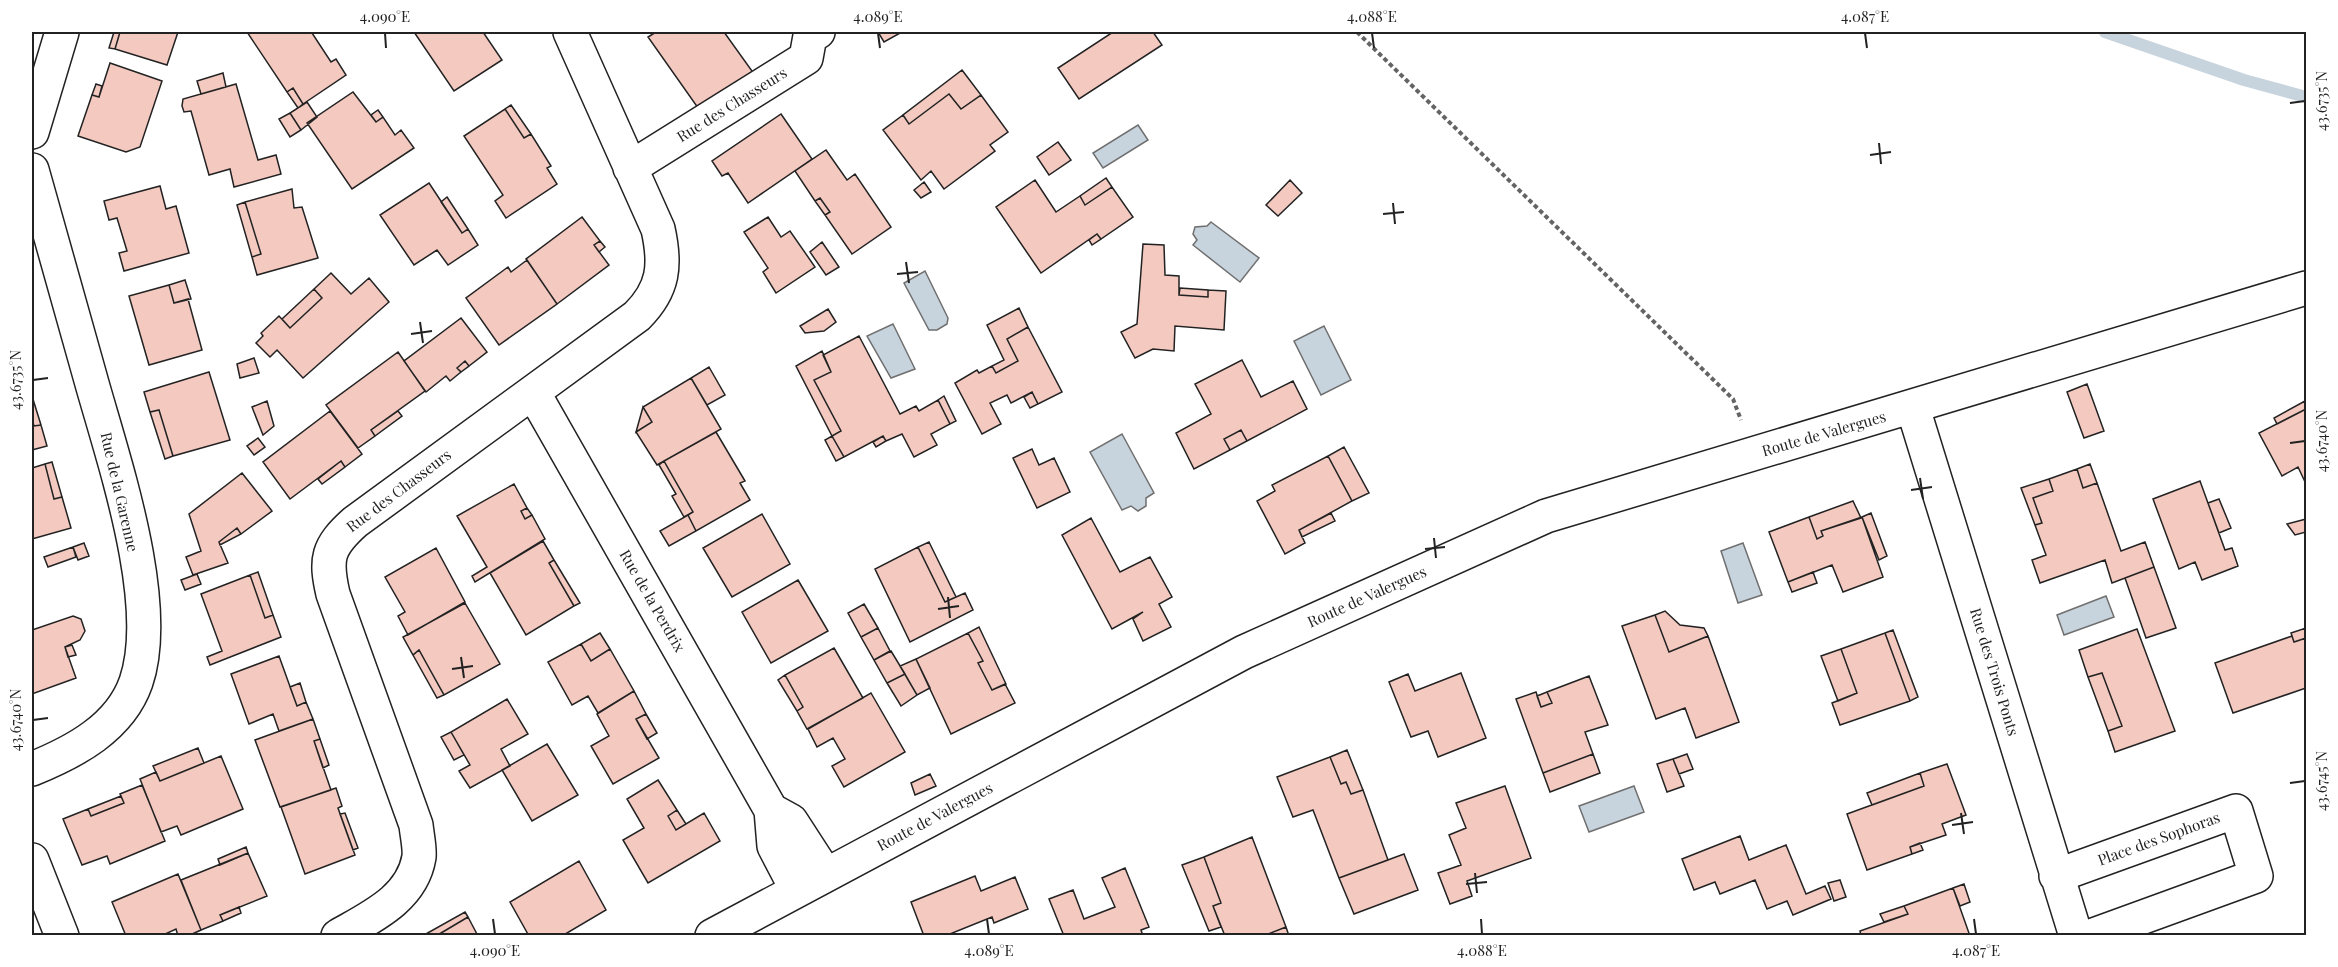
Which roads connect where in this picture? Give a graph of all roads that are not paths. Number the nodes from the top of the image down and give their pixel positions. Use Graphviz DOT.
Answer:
graph roads {
  1 [pos="62,32"];
  2 [pos="570,32"];
  3 [pos="818,32"];
  4 [pos="32,132"];
  5 [pos="630,168"];
  6 [pos="32,170"];
  7 [pos="2307,288"];
  8 [pos="533,392"];
  9 [pos="1913,408"];
  10 [pos="32,769"];
  11 [pos="771,810"];
  12 [pos="32,860"];
  13 [pos="826,875"];
  14 [pos="2056,876"];
  15 [pos="797,890"];
  16 [pos="62,936"];
  17 [pos="338,936"];
  18 [pos="712,936"];
  19 [pos="2076,936"];
  20 [pos="2091,936"];
  1 -- 4 [label="street"];
  2 -- 5 [label="street, Rue des Chasseurs"];
  3 -- 5 [label="street, Rue des Chasseurs"];
  5 -- 8 [label="street, Rue des Chasseurs"];
  6 -- 10 [label="street, Rue de la Garenne"];
  7 -- 9 [label="street, Route de Valergues"];
  8 -- 11 [label="street, Rue de la Perdrix"];
  8 -- 17 [label="street, Rue des Chasseurs"];
  9 -- 13 [label="street, Route de Valergues"];
  9 -- 14 [label="street, Rue des Trois Ponts"];
  11 -- 13 [label="street, Rue de la Perdrix"];
  11 -- 15 [label="street, Rue de la Perdrix"];
  12 -- 16 [label="street"];
  13 -- 15 [label="street, Route de Valergues"];
  14 -- 19 [label="street, Rue des Trois Ponts"];
  14 -- 20 [label="street, Place des Sophoras"];
  15 -- 18 [label="street, Route de Valergues"];
}
